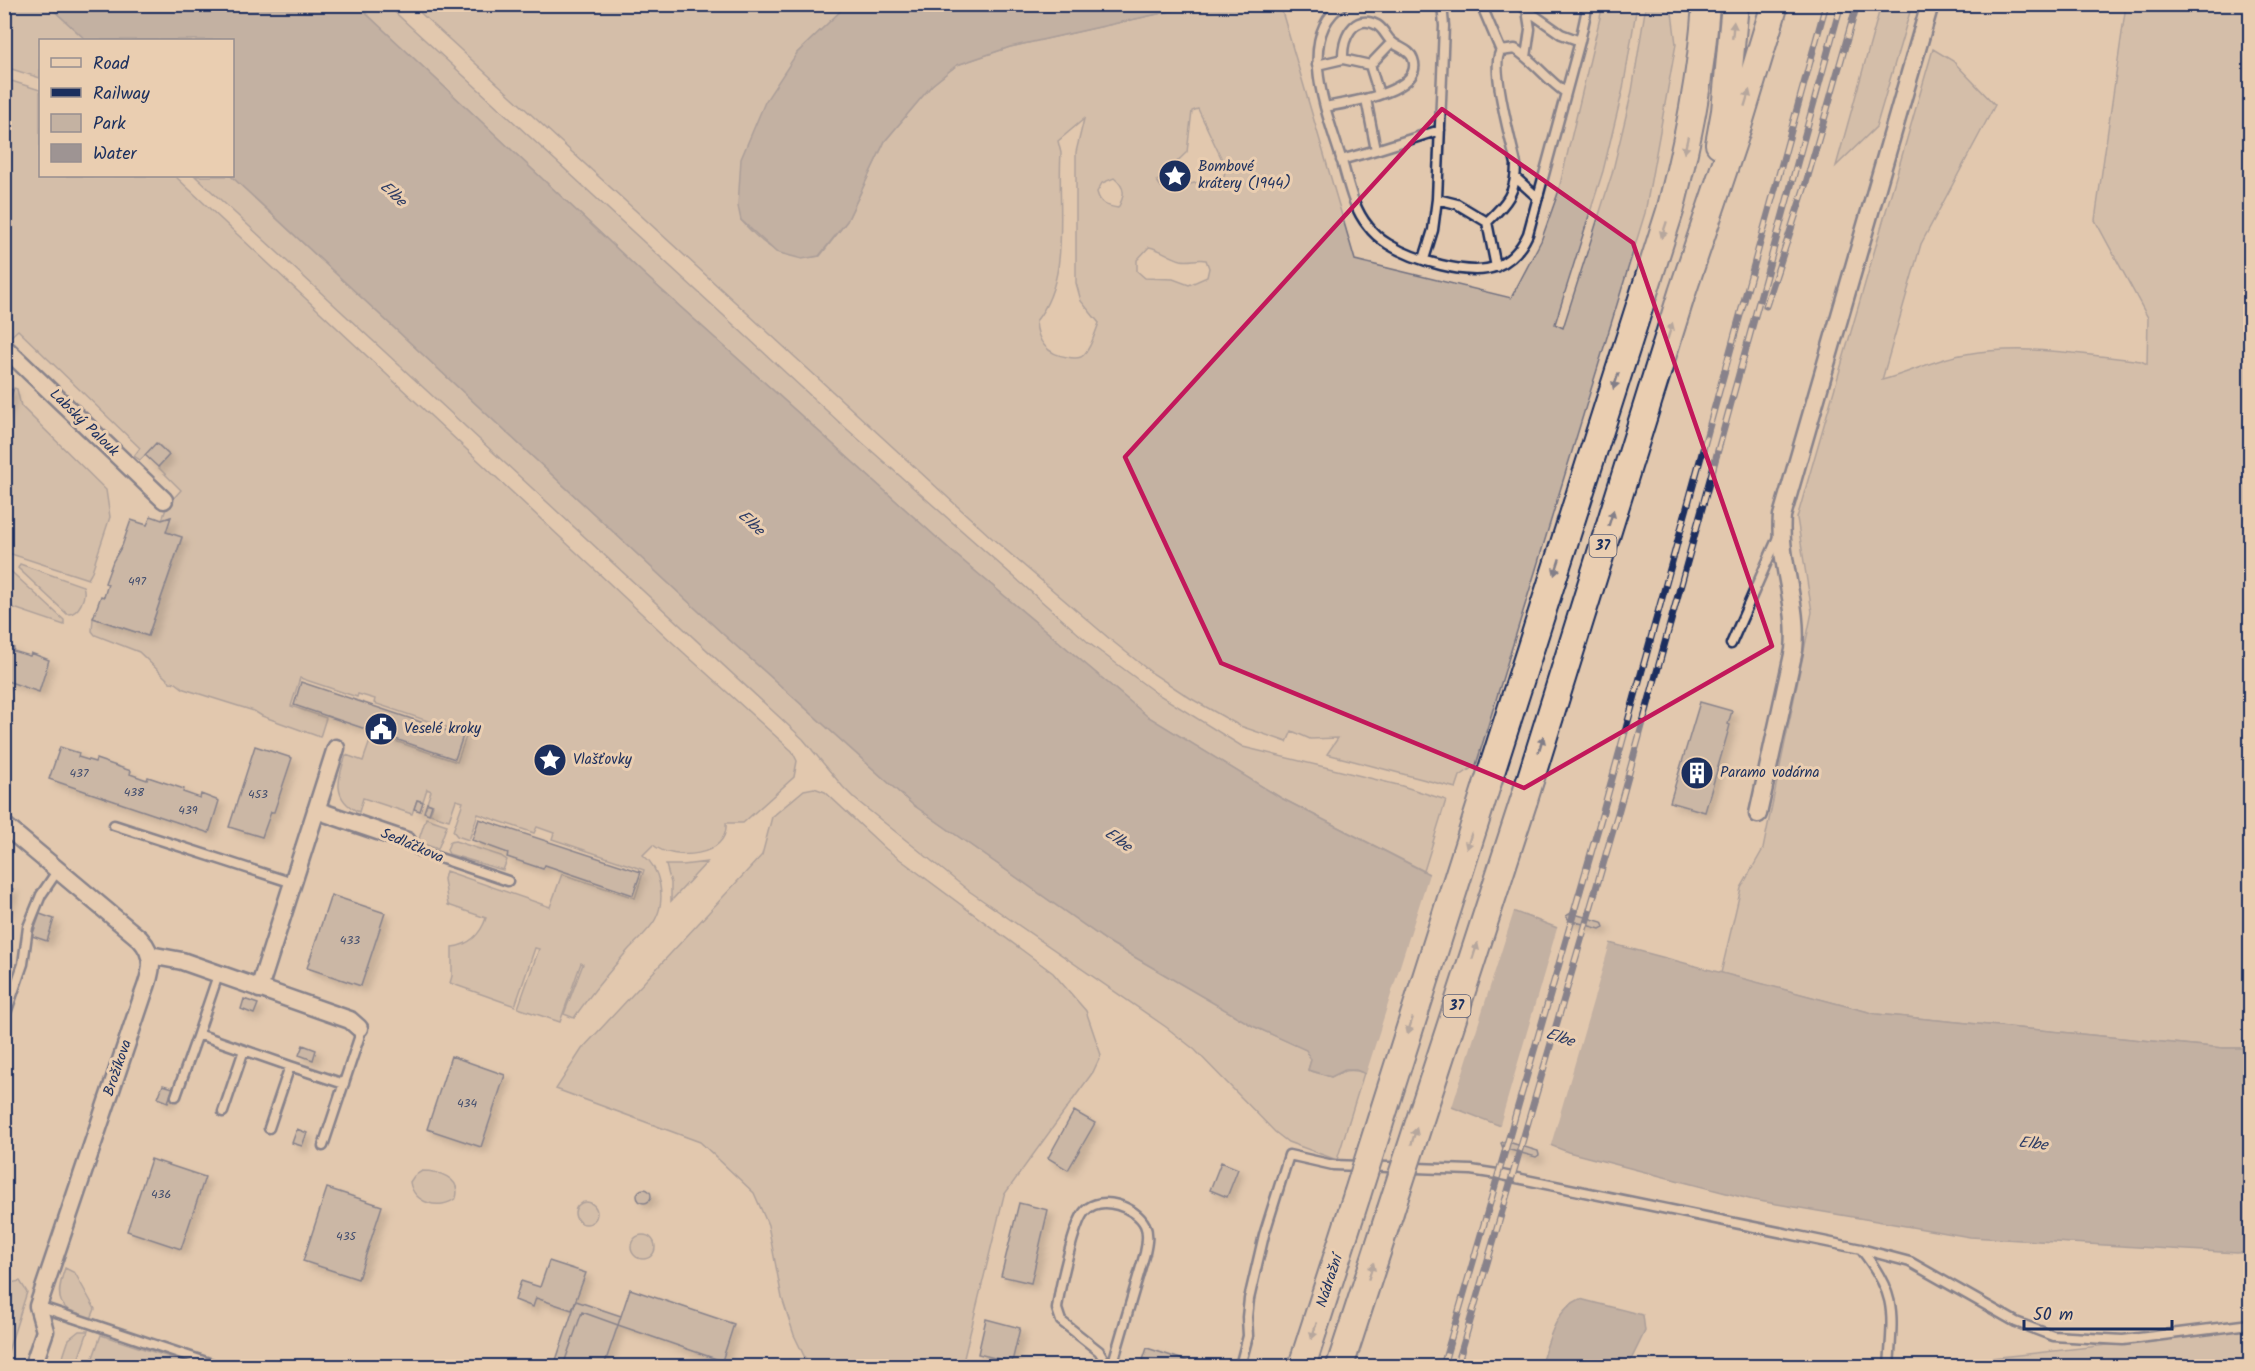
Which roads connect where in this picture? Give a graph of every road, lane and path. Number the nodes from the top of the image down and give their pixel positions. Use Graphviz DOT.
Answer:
graph roads {
  1 [pos="1344,4"];
  2 [pos="1442,4"];
  3 [pos="1481,4"];
  4 [pos="1587,4"];
  5 [pos="1706,4"];
  6 [pos="1735,4"];
  7 [pos="1775,4"];
  8 [pos="1930,4"];
  9 [pos="1523,7"];
  10 [pos="1580,41"];
  11 [pos="1392,42"];
  12 [pos="1501,51"];
  13 [pos="1526,57"];
  14 [pos="1343,58"];
  15 [pos="1370,64"];
  16 [pos="1317,65"];
  17 [pos="1566,92"];
  18 [pos="1379,94"];
  19 [pos="1366,99"];
  20 [pos="1325,107"];
  21 [pos="1440,130"];
  22 [pos="1376,150"];
  23 [pos="1341,160"];
  24 [pos="1516,178"];
  25 [pos="1537,197"];
  26 [pos="1437,199"];
  27 [pos="1486,222"];
  28 [pos="1424,259"];
  29 [pos="1496,267"];
  30 [pos="1682,293"];
  31 [pos="4,347"];
  32 [pos="164,500"];
  33 [pos="1780,531"];
  34 [pos="1731,644"];
  35 [pos="336,748"];
  36 [pos="316,810"];
  37 [pos="1758,814"];
  38 [pos="4,825"];
  39 [pos="114,825"];
  40 [pos="407,841"];
  41 [pos="58,870"];
  42 [pos="508,881"];
  43 [pos="293,884"];
  44 [pos="150,955"];
  45 [pos="218,975"];
  46 [pos="259,989"];
  47 [pos="4,1019"];
  48 [pos="359,1028"];
  49 [pos="198,1034"];
  50 [pos="244,1050"];
  51 [pos="290,1066"];
  52 [pos="344,1084"];
  53 [pos="176,1096"];
  54 [pos="223,1112"];
  55 [pos="269,1128"];
  56 [pos="323,1146"];
  57 [pos="1861,1249"];
  58 [pos="38,1306"];
  59 [pos="2250,1324"];
  60 [pos="33,1366"];
  61 [pos="218,1366"];
  62 [pos="1110,1366"];
  63 [pos="1240,1366"];
  64 [pos="1302,1366"];
  65 [pos="1340,1366"];
  66 [pos="1889,1366"];
  1 -- 16 [label="lane"];
  2 -- 21 [label="lane"];
  3 -- 12 [label="lane"];
  4 -- 10 [label="lane"];
  5 -- 64 [label="main road, Nádražní / 37, one-way, bridge"];
  30 -- 6 [label="main road, 37, one-way"];
  30 -- 7 [label="main road, one-way"];
  8 -- 33 [label="street"];
  9 -- 10 [label="lane"];
  9 -- 13 [label="lane"];
  10 -- 17 [label="lane"];
  11 -- 14 [label="lane"];
  11 -- 15 [label="lane"];
  11 -- 18 [label="lane"];
  12 -- 13 [label="lane"];
  12 -- 24 [label="lane"];
  13 -- 17 [label="lane"];
  14 -- 15 [label="lane"];
  14 -- 16 [label="lane"];
  15 -- 18 [label="lane"];
  16 -- 20 [label="lane"];
  17 -- 25 [label="lane"];
  18 -- 19 [label="lane"];
  19 -- 20 [label="lane"];
  19 -- 22 [label="lane"];
  20 -- 23 [label="lane"];
  21 -- 22 [label="lane"];
  21 -- 26 [label="lane"];
  22 -- 23 [label="lane"];
  23 -- 28 [label="lane"];
  24 -- 25 [label="lane"];
  24 -- 27 [label="lane"];
  25 -- 29 [label="lane"];
  26 -- 27 [label="lane"];
  26 -- 28 [label="lane"];
  27 -- 29 [label="lane"];
  28 -- 29 [label="lane"];
  65 -- 30 [label="main road, 37, one-way, bridge"];
  31 -- 32 [label="street, Labský Palouk"];
  33 -- 34 [label="lane"];
  33 -- 37 [label="street"];
  35 -- 36 [label="street"];
  36 -- 40 [label="street, Sedláčkova"];
  36 -- 43 [label="street"];
  38 -- 41 [label="street"];
  39 -- 43 [label="lane"];
  40 -- 42 [label="lane, Sedláčkova"];
  41 -- 44 [label="street"];
  41 -- 47 [label="lane"];
  43 -- 46 [label="street"];
  44 -- 45 [label="street"];
  44 -- 58 [label="street, Brožíkova"];
  45 -- 46 [label="street"];
  45 -- 49 [label="lane"];
  46 -- 48 [label="street"];
  48 -- 52 [label="lane"];
  49 -- 50 [label="lane"];
  49 -- 53 [label="lane"];
  50 -- 51 [label="lane"];
  50 -- 54 [label="lane"];
  51 -- 52 [label="lane"];
  51 -- 55 [label="lane"];
  52 -- 56 [label="lane"];
  57 -- 59 [label="lane"];
  57 -- 63 [label="lane"];
  57 -- 66 [label="lane"];
  58 -- 60 [label="street, Brožíkova"];
  58 -- 61 [label="lane"];
  62 -- 62 [label="lane"];
}
